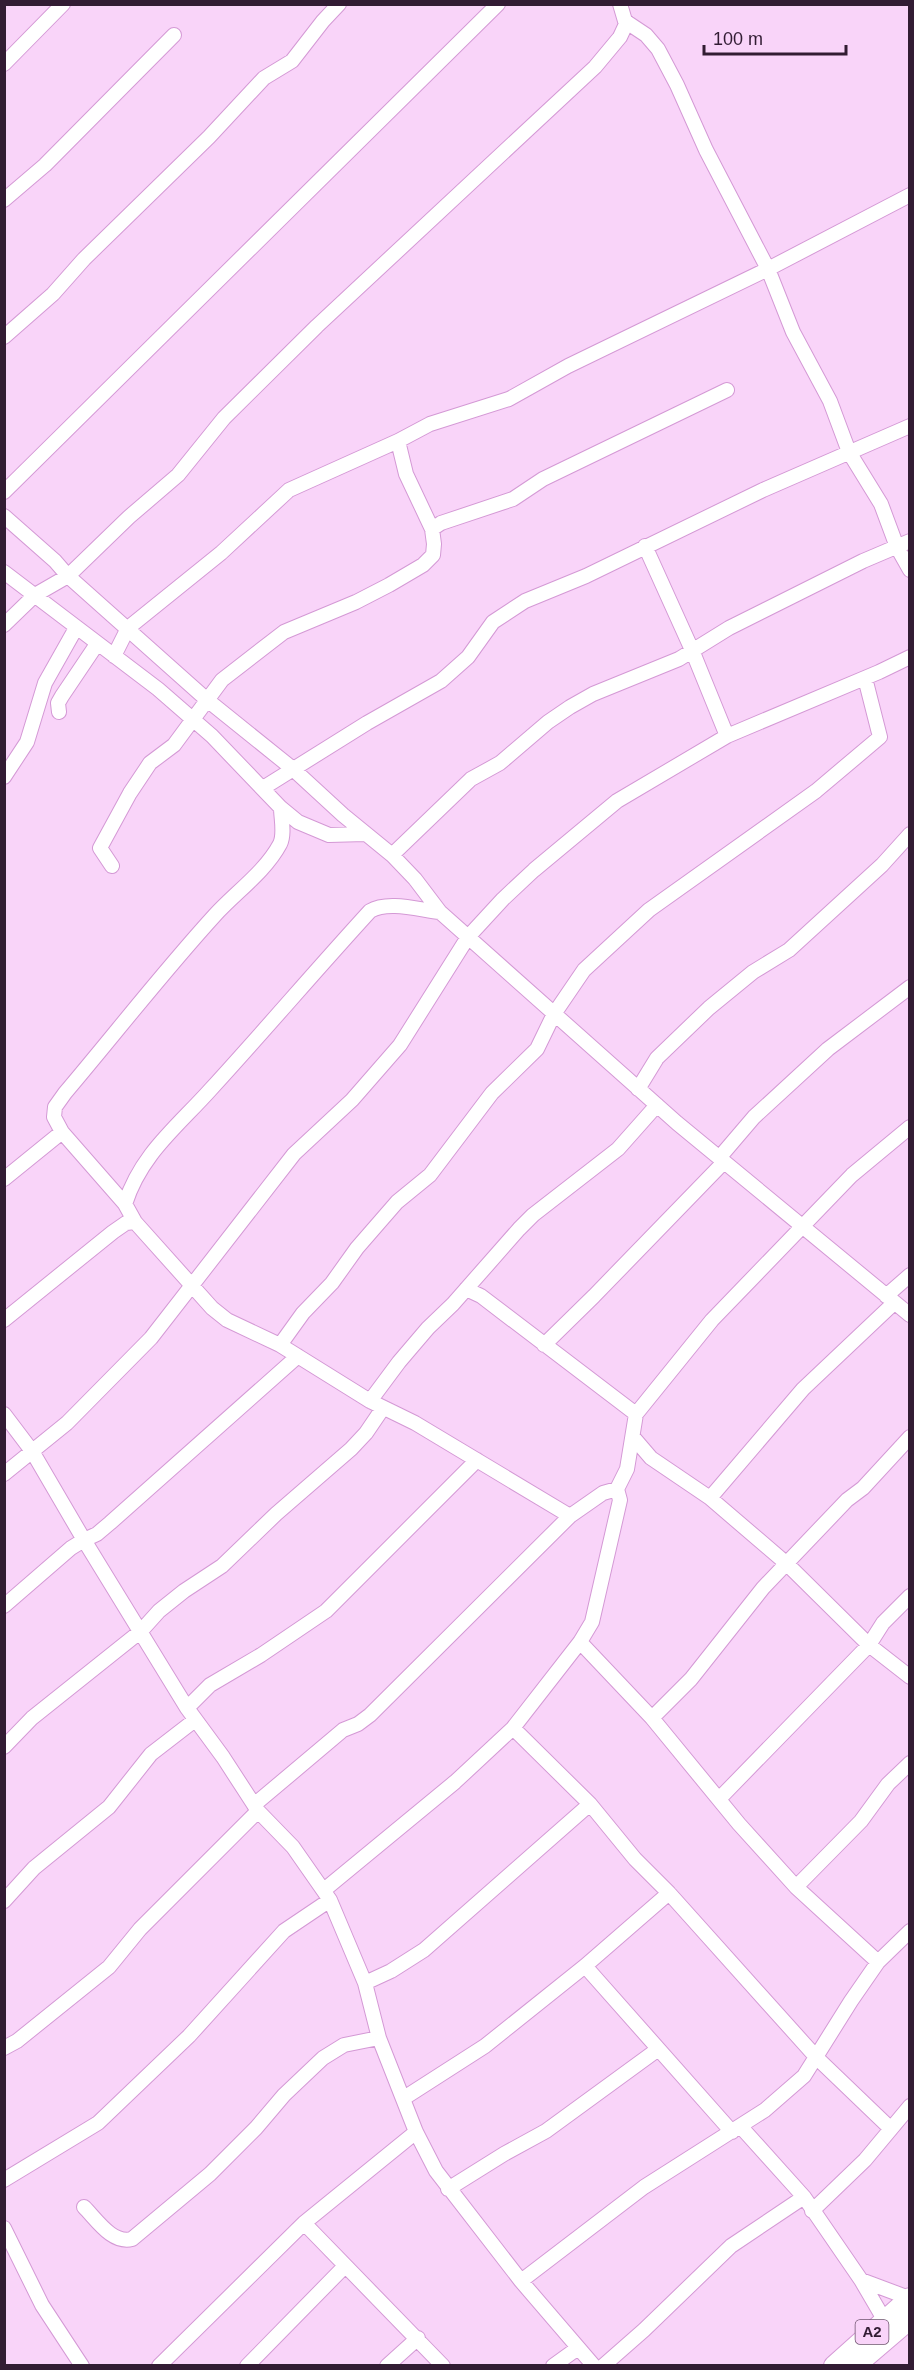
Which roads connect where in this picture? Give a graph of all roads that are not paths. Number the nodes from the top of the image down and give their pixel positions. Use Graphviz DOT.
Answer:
graph roads {
  1 [pos="63,4"];
  2 [pos="339,4"];
  3 [pos="498,4"];
  4 [pos="620,4"];
  5 [pos="627,22"];
  6 [pos="174,35"];
  7 [pos="4,64"];
  8 [pos="909,195"];
  9 [pos="4,200"];
  10 [pos="768,269"];
  11 [pos="4,337"];
  12 [pos="727,390"];
  13 [pos="909,426"];
  14 [pos="398,441"];
  15 [pos="849,452"];
  16 [pos="4,492"];
  17 [pos="4,516"];
  18 [pos="432,529"];
  19 [pos="903,544"];
  20 [pos="645,546"];
  21 [pos="909,570"];
  22 [pos="4,572"];
  23 [pos="68,576"];
  24 [pos="34,595"];
  25 [pos="4,625"];
  26 [pos="76,628"];
  27 [pos="128,628"];
  28 [pos="97,644"];
  29 [pos="692,650"];
  30 [pos="114,656"];
  31 [pos="909,657"];
  32 [pos="865,678"];
  33 [pos="206,699"];
  34 [pos="59,712"];
  35 [pos="193,720"];
  36 [pos="727,736"];
  37 [pos="292,769"];
  38 [pos="4,777"];
  39 [pos="263,788"];
  40 [pos="281,808"];
  41 [pos="365,834"];
  42 [pos="909,834"];
  43 [pos="392,855"];
  44 [pos="112,866"];
  45 [pos="440,912"];
  46 [pos="468,937"];
  47 [pos="909,987"];
  48 [pos="554,1014"];
  49 [pos="638,1089"];
  50 [pos="657,1105"];
  51 [pos="909,1127"];
  52 [pos="62,1131"];
  53 [pos="722,1160"];
  54 [pos="4,1179"];
  55 [pos="125,1204"];
  56 [pos="135,1221"];
  57 [pos="801,1227"];
  58 [pos="909,1275"];
  59 [pos="192,1286"];
  60 [pos="466,1289"];
  61 [pos="890,1299"];
  62 [pos="909,1315"];
  63 [pos="4,1320"];
  64 [pos="280,1345"];
  65 [pos="544,1345"];
  66 [pos="298,1356"];
  67 [pos="370,1401"];
  68 [pos="383,1408"];
  69 [pos="4,1414"];
  70 [pos="636,1414"];
  71 [pos="633,1437"];
  72 [pos="909,1437"];
  73 [pos="32,1451"];
  74 [pos="651,1458"];
  75 [pos="477,1460"];
  76 [pos="627,1469"];
  77 [pos="4,1474"];
  78 [pos="617,1488"];
  79 [pos="710,1498"];
  80 [pos="570,1516"];
  81 [pos="84,1540"];
  82 [pos="787,1564"];
  83 [pos="909,1596"];
  84 [pos="4,1606"];
  85 [pos="141,1631"];
  86 [pos="580,1642"];
  87 [pos="869,1645"];
  88 [pos="909,1677"];
  89 [pos="187,1708"];
  90 [pos="652,1719"];
  91 [pos="195,1720"];
  92 [pos="513,1728"];
  93 [pos="4,1747"];
  94 [pos="909,1763"];
  95 [pos="719,1799"];
  96 [pos="590,1804"];
  97 [pos="256,1808"];
  98 [pos="796,1887"];
  99 [pos="669,1893"];
  100 [pos="327,1895"];
  101 [pos="4,1901"];
  102 [pos="909,1931"];
  103 [pos="878,1962"];
  104 [pos="585,1966"];
  105 [pos="365,1983"];
  106 [pos="379,2038"];
  107 [pos="4,2048"];
  108 [pos="657,2050"];
  109 [pos="817,2058"];
  110 [pos="404,2098"];
  111 [pos="909,2106"];
  112 [pos="736,2129"];
  113 [pos="891,2129"];
  114 [pos="416,2132"];
  115 [pos="4,2180"];
  116 [pos="448,2189"];
  117 [pos="804,2197"];
  118 [pos="84,2207"];
  119 [pos="812,2211"];
  120 [pos="304,2223"];
  121 [pos="4,2228"];
  122 [pos="345,2265"];
  123 [pos="861,2280"];
  124 [pos="521,2281"];
  125 [pos="909,2298"];
  126 [pos="909,2319"];
  127 [pos="885,2321"];
  128 [pos="418,2338"];
  129 [pos="578,2348"];
  130 [pos="82,2366"];
  131 [pos="159,2366"];
  132 [pos="247,2366"];
  133 [pos="387,2366"];
  134 [pos="443,2366"];
  135 [pos="553,2366"];
  136 [pos="594,2366"];
  137 [pos="603,2366"];
  138 [pos="834,2366"];
  139 [pos="855,2366"];
  1 -- 7 [label="street"];
  2 -- 11 [label="street"];
  3 -- 16 [label="street"];
  4 -- 5 [label="street"];
  5 -- 10 [label="street"];
  5 -- 23 [label="street"];
  6 -- 9 [label="street"];
  8 -- 10 [label="street"];
  10 -- 14 [label="street"];
  10 -- 15 [label="street"];
  12 -- 18 [label="street"];
  13 -- 15 [label="street"];
  14 -- 18 [label="street"];
  14 -- 27 [label="street"];
  15 -- 19 [label="street"];
  15 -- 20 [label="street"];
  17 -- 23 [label="street"];
  18 -- 33 [label="street"];
  19 -- 21 [label="street"];
  19 -- 29 [label="street"];
  20 -- 29 [label="street"];
  20 -- 37 [label="street"];
  22 -- 24 [label="street"];
  23 -- 24 [label="street"];
  23 -- 27 [label="street"];
  24 -- 25 [label="street"];
  24 -- 26 [label="street"];
  26 -- 28 [label="street"];
  26 -- 38 [label="street"];
  27 -- 30 [label="street"];
  27 -- 33 [label="street"];
  28 -- 30 [label="street"];
  28 -- 34 [label="street"];
  29 -- 36 [label="street"];
  29 -- 43 [label="street"];
  30 -- 35 [label="street"];
  31 -- 32 [label="street"];
  32 -- 36 [label="street"];
  32 -- 48 [label="street"];
  33 -- 35 [label="street"];
  33 -- 37 [label="street"];
  35 -- 39 [label="street"];
  35 -- 44 [label="street"];
  36 -- 46 [label="street"];
  37 -- 39 [label="street"];
  37 -- 41 [label="street"];
  39 -- 40 [label="street"];
  40 -- 41 [label="street"];
  40 -- 52 [label="street"];
  41 -- 43 [label="street"];
  42 -- 49 [label="street"];
  43 -- 45 [label="street"];
  45 -- 46 [label="street"];
  45 -- 55 [label="street"];
  46 -- 48 [label="street"];
  46 -- 59 [label="street"];
  47 -- 53 [label="street"];
  48 -- 49 [label="street"];
  48 -- 64 [label="street"];
  49 -- 50 [label="street"];
  50 -- 53 [label="street"];
  50 -- 60 [label="street"];
  51 -- 57 [label="street"];
  52 -- 54 [label="street"];
  52 -- 55 [label="street"];
  53 -- 57 [label="street"];
  53 -- 65 [label="street"];
  55 -- 56 [label="street"];
  56 -- 59 [label="street"];
  56 -- 63 [label="street"];
  57 -- 61 [label="street"];
  57 -- 70 [label="street"];
  58 -- 61 [label="street"];
  59 -- 64 [label="street"];
  59 -- 73 [label="street"];
  60 -- 65 [label="street"];
  60 -- 67 [label="street"];
  61 -- 62 [label="street"];
  61 -- 79 [label="street"];
  64 -- 66 [label="street"];
  65 -- 70 [label="street"];
  66 -- 67 [label="street"];
  66 -- 81 [label="street"];
  67 -- 68 [label="street"];
  68 -- 75 [label="street"];
  68 -- 85 [label="street"];
  69 -- 73 [label="street"];
  70 -- 71 [label="street"];
  71 -- 74 [label="street"];
  71 -- 76 [label="street"];
  72 -- 82 [label="street"];
  73 -- 77 [label="street"];
  73 -- 81 [label="street"];
  74 -- 76 [label="street"];
  74 -- 79 [label="street"];
  75 -- 80 [label="street"];
  75 -- 89 [label="street"];
  76 -- 78 [label="street"];
  78 -- 80 [label="street"];
  78 -- 86 [label="street"];
  79 -- 82 [label="street"];
  80 -- 97 [label="street"];
  81 -- 84 [label="street"];
  81 -- 85 [label="street"];
  82 -- 87 [label="street"];
  82 -- 90 [label="street"];
  83 -- 87 [label="street"];
  85 -- 89 [label="street"];
  85 -- 93 [label="street"];
  86 -- 90 [label="street"];
  86 -- 92 [label="street"];
  87 -- 88 [label="street"];
  87 -- 95 [label="street"];
  89 -- 91 [label="street"];
  90 -- 95 [label="street"];
  91 -- 97 [label="street"];
  91 -- 101 [label="street"];
  92 -- 96 [label="street"];
  92 -- 100 [label="street"];
  94 -- 98 [label="street"];
  95 -- 98 [label="street"];
  96 -- 99 [label="street"];
  96 -- 105 [label="street"];
  97 -- 100 [label="street"];
  97 -- 107 [label="street"];
  98 -- 103 [label="street"];
  99 -- 104 [label="street"];
  99 -- 109 [label="street"];
  100 -- 105 [label="street"];
  100 -- 115 [label="street"];
  102 -- 103 [label="street"];
  103 -- 109 [label="street"];
  104 -- 108 [label="street"];
  104 -- 110 [label="street"];
  105 -- 106 [label="street"];
  106 -- 110 [label="street"];
  106 -- 118 [label="street"];
  108 -- 112 [label="street"];
  108 -- 116 [label="street"];
  109 -- 112 [label="street"];
  109 -- 113 [label="street"];
  110 -- 114 [label="street"];
  111 -- 113 [label="street"];
  112 -- 117 [label="street"];
  112 -- 124 [label="street"];
  113 -- 119 [label="street"];
  114 -- 116 [label="street"];
  114 -- 120 [label="street"];
  116 -- 124 [label="street"];
  117 -- 119 [label="street"];
  117 -- 137 [label="street"];
  119 -- 123 [label="street"];
  120 -- 122 [label="street"];
  120 -- 131 [label="street"];
  121 -- 130 [label="street"];
  122 -- 128 [label="street"];
  122 -- 132 [label="street"];
  123 -- 125 [label="street"];
  123 -- 127 [label="street"];
  124 -- 129 [label="street"];
  125 -- 127 [label="highway, A2"];
  126 -- 139 [label="highway, A2"];
  127 -- 138 [label="highway, A2"];
  128 -- 133 [label="street"];
  128 -- 134 [label="street"];
  129 -- 135 [label="street"];
  129 -- 136 [label="street"];
}
